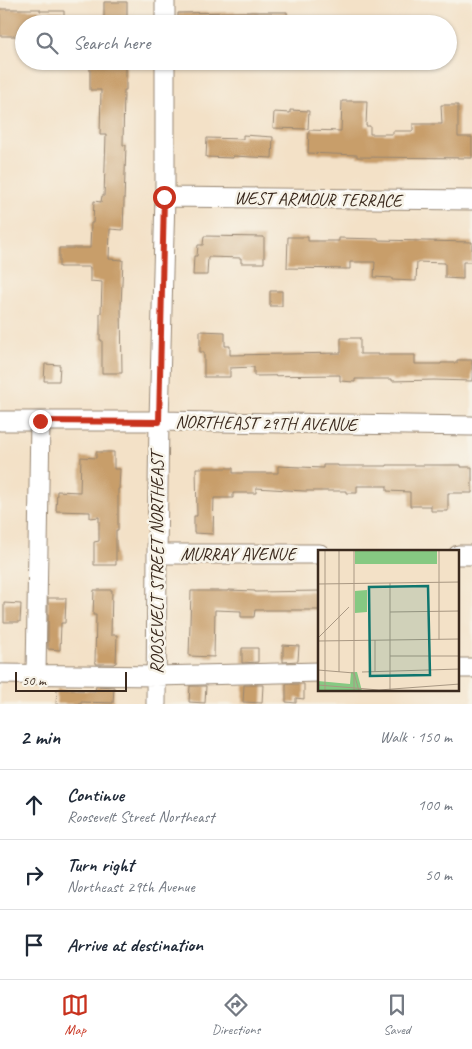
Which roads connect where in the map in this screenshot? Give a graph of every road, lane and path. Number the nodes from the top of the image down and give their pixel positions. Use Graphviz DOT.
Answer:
graph roads {
  1 [pos="166,0"];
  2 [pos="165,15"];
  3 [pos="165,70"];
  4 [pos="164,197"];
  5 [pos="472,200"];
  6 [pos="0,421"];
  7 [pos="40,421"];
  8 [pos="159,422"];
  9 [pos="472,426"];
  10 [pos="157,554"];
  11 [pos="318,554"];
  12 [pos="318,672"];
  13 [pos="0,674"];
  14 [pos="36,674"];
  15 [pos="156,676"];
  16 [pos="156,704"];
  1 -- 2 [label="street"];
  3 -- 4 [label="street, ROOSEVELT STREET NORTHEAST"];
  4 -- 5 [label="street, WEST ARMOUR TERRACE"];
  4 -- 8 [label="street, ROOSEVELT STREET NORTHEAST"];
  6 -- 7 [label="street, NORTHEAST 29TH AVENUE"];
  7 -- 8 [label="street, NORTHEAST 29TH AVENUE"];
  7 -- 14 [label="street"];
  8 -- 9 [label="street, NORTHEAST 29TH AVENUE"];
  8 -- 10 [label="street, ROOSEVELT STREET NORTHEAST"];
  10 -- 11 [label="street, MURRAY AVENUE"];
  10 -- 15 [label="street, ROOSEVELT STREET NORTHEAST"];
  12 -- 15 [label="street"];
  13 -- 14 [label="street"];
  14 -- 15 [label="street"];
  15 -- 16 [label="street, ROOSEVELT STREET NORTHEAST"];
}
